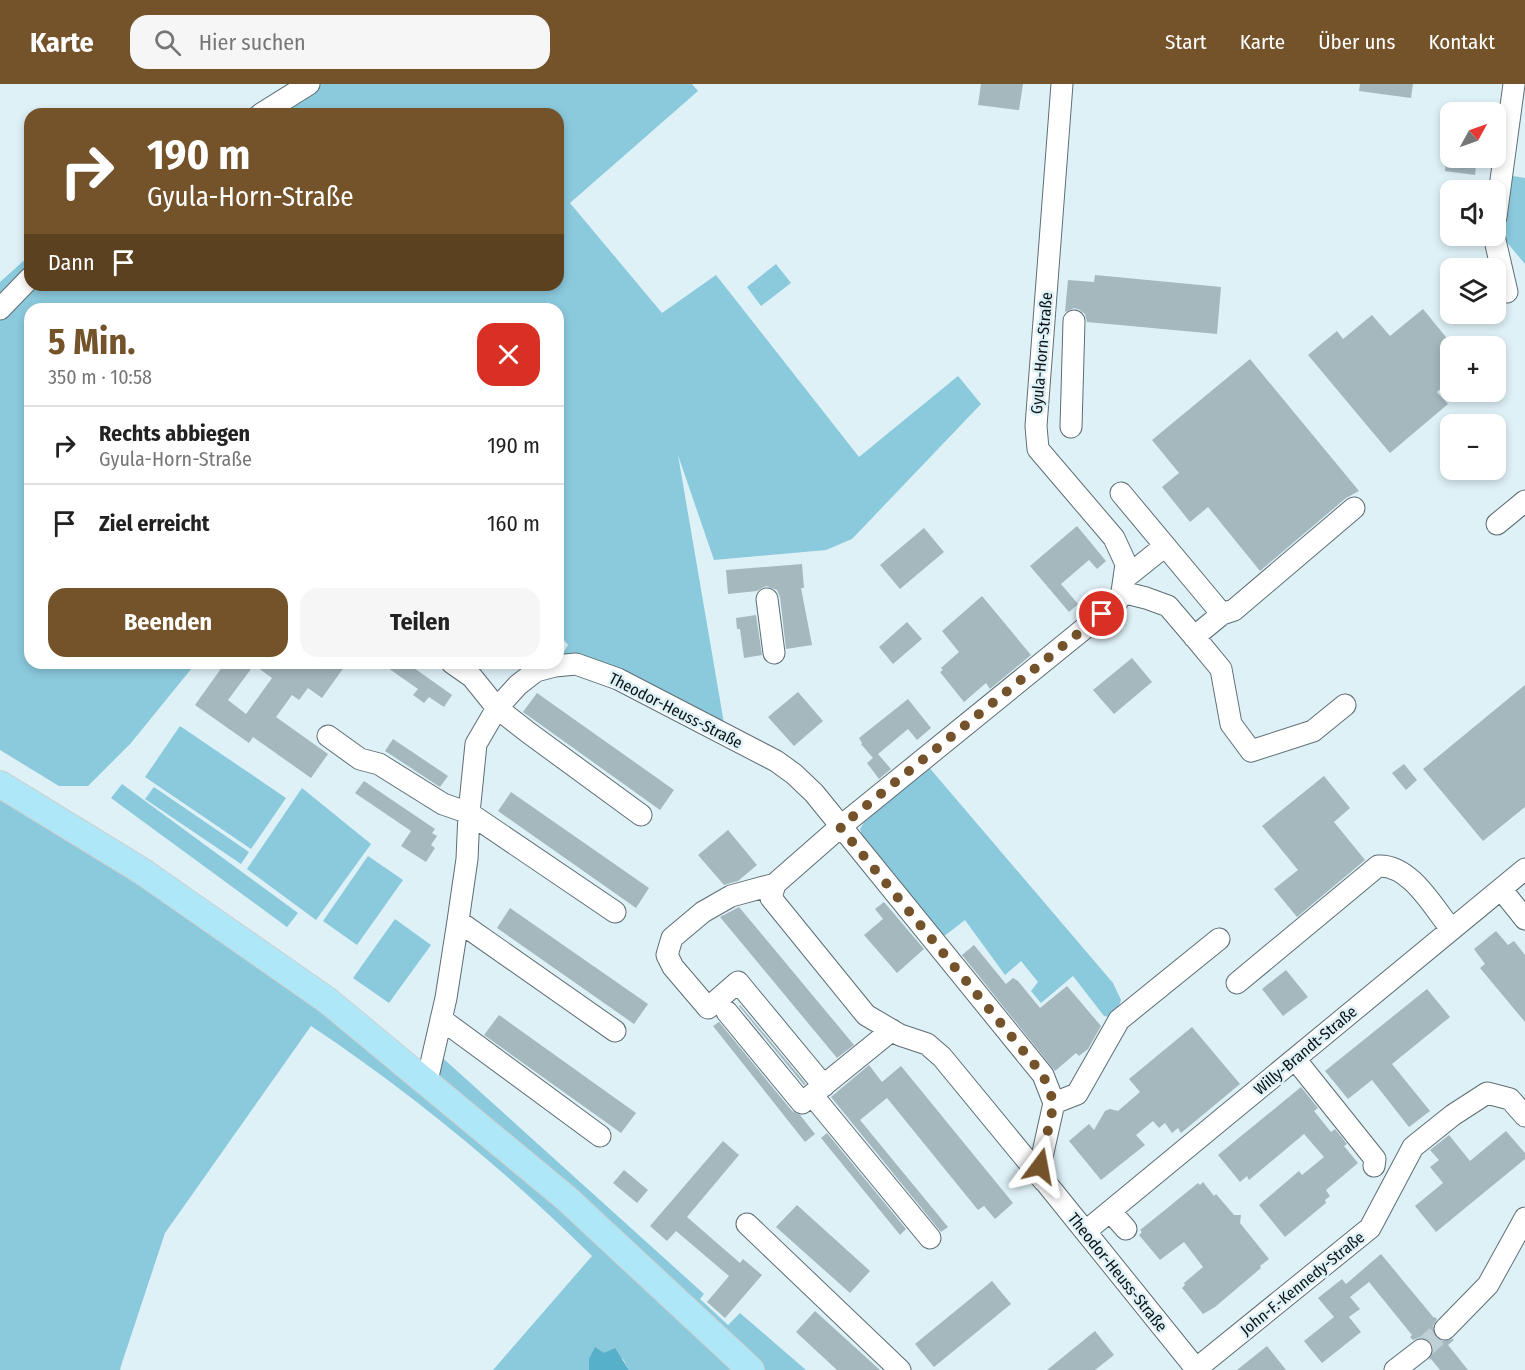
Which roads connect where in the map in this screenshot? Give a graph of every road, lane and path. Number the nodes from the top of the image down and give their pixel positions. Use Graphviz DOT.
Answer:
graph roads {
  1 [pos="309,84"];
  2 [pos="1062,84"];
  3 [pos="1514,84"];
  4 [pos="271,108"];
  5 [pos="1501,180"];
  6 [pos="1496,246"];
  7 [pos="24,284"];
  8 [pos="1507,292"];
  9 [pos="0,309"];
  10 [pos="1074,321"];
  11 [pos="1071,427"];
  12 [pos="1121,493"];
  13 [pos="1525,501"];
  14 [pos="1354,508"];
  15 [pos="1497,524"];
  16 [pos="1165,546"];
  17 [pos="1124,585"];
  18 [pos="767,599"];
  19 [pos="1222,614"];
  20 [pos="1194,637"];
  21 [pos="774,652"];
  22 [pos="564,665"];
  23 [pos="461,669"];
  24 [pos="544,669"];
  25 [pos="1346,705"];
  26 [pos="497,708"];
  27 [pos="328,736"];
  28 [pos="0,784"];
  29 [pos="469,813"];
  30 [pos="641,815"];
  31 [pos="840,827"];
  32 [pos="1525,869"];
  33 [pos="775,884"];
  34 [pos="1501,889"];
  35 [pos="615,912"];
  36 [pos="1525,919"];
  37 [pos="458,921"];
  38 [pos="1451,930"];
  39 [pos="1219,939"];
  40 [pos="1237,982"];
  41 [pos="727,1012"];
  42 [pos="441,1019"];
  43 [pos="892,1030"];
  44 [pos="615,1031"];
  45 [pos="1294,1059"];
  46 [pos="427,1081"];
  47 [pos="818,1090"];
  48 [pos="1054,1103"];
  49 [pos="1525,1116"];
  50 [pos="600,1136"];
  51 [pos="1374,1166"];
  52 [pos="1047,1184"];
  53 [pos="1110,1211"];
  54 [pos="1525,1218"];
  55 [pos="747,1224"];
  56 [pos="1126,1229"];
  57 [pos="1086,1231"];
  58 [pos="930,1238"];
  59 [pos="1445,1329"];
  60 [pos="1420,1350"];
  61 [pos="751,1370"];
  62 [pos="900,1370"];
  63 [pos="1196,1370"];
  64 [pos="1395,1370"];
  1 -- 4 [label="street"];
  2 -- 17 [label="street, Gyula-Horn-Straße"];
  3 -- 5 [label="street"];
  6 -- 8 [label="street"];
  7 -- 9 [label="street"];
  10 -- 11 [label="street"];
  12 -- 16 [label="street"];
  13 -- 15 [label="street"];
  14 -- 19 [label="street"];
  16 -- 17 [label="street"];
  16 -- 19 [label="street"];
  17 -- 20 [label="street"];
  17 -- 31 [label="street"];
  18 -- 21 [label="street"];
  19 -- 20 [label="street"];
  20 -- 25 [label="street"];
  22 -- 31 [label="street, Theodor-Heuss-Straße"];
  23 -- 26 [label="street"];
  24 -- 26 [label="street, Theodor-Heuss-Straße"];
  26 -- 29 [label="street, Theodor-Heuss-Straße"];
  26 -- 30 [label="street"];
  27 -- 29 [label="street"];
  28 -- 46 [label="main road"];
  29 -- 35 [label="street"];
  29 -- 37 [label="street, Theodor-Heuss-Straße"];
  31 -- 33 [label="street"];
  31 -- 48 [label="street, Theodor-Heuss-Straße"];
  32 -- 34 [label="street, Willy-Brandt-Straße"];
  33 -- 43 [label="street, Theodor-Heuss-Straße"];
  33 -- 47 [label="street"];
  34 -- 36 [label="street"];
  34 -- 38 [label="street, Willy-Brandt-Straße"];
  37 -- 42 [label="street, Theodor-Heuss-Straße"];
  37 -- 44 [label="street"];
  38 -- 40 [label="street"];
  38 -- 45 [label="street, Willy-Brandt-Straße"];
  39 -- 48 [label="street"];
  41 -- 47 [label="street"];
  42 -- 46 [label="street, Theodor-Heuss-Straße"];
  42 -- 50 [label="street"];
  43 -- 47 [label="street"];
  43 -- 52 [label="street, Theodor-Heuss-Straße"];
  45 -- 51 [label="street"];
  45 -- 53 [label="street, Willy-Brandt-Straße"];
  46 -- 61 [label="main road"];
  47 -- 58 [label="street"];
  48 -- 52 [label="street"];
  49 -- 63 [label="street, John-F.-Kennedy-Straße"];
  52 -- 57 [label="street, Theodor-Heuss-Straße"];
  53 -- 56 [label="street"];
  53 -- 57 [label="street, Willy-Brandt-Straße"];
  54 -- 59 [label="street"];
  55 -- 62 [label="street"];
  57 -- 63 [label="street, Theodor-Heuss-Straße"];
  60 -- 64 [label="street"];
}
